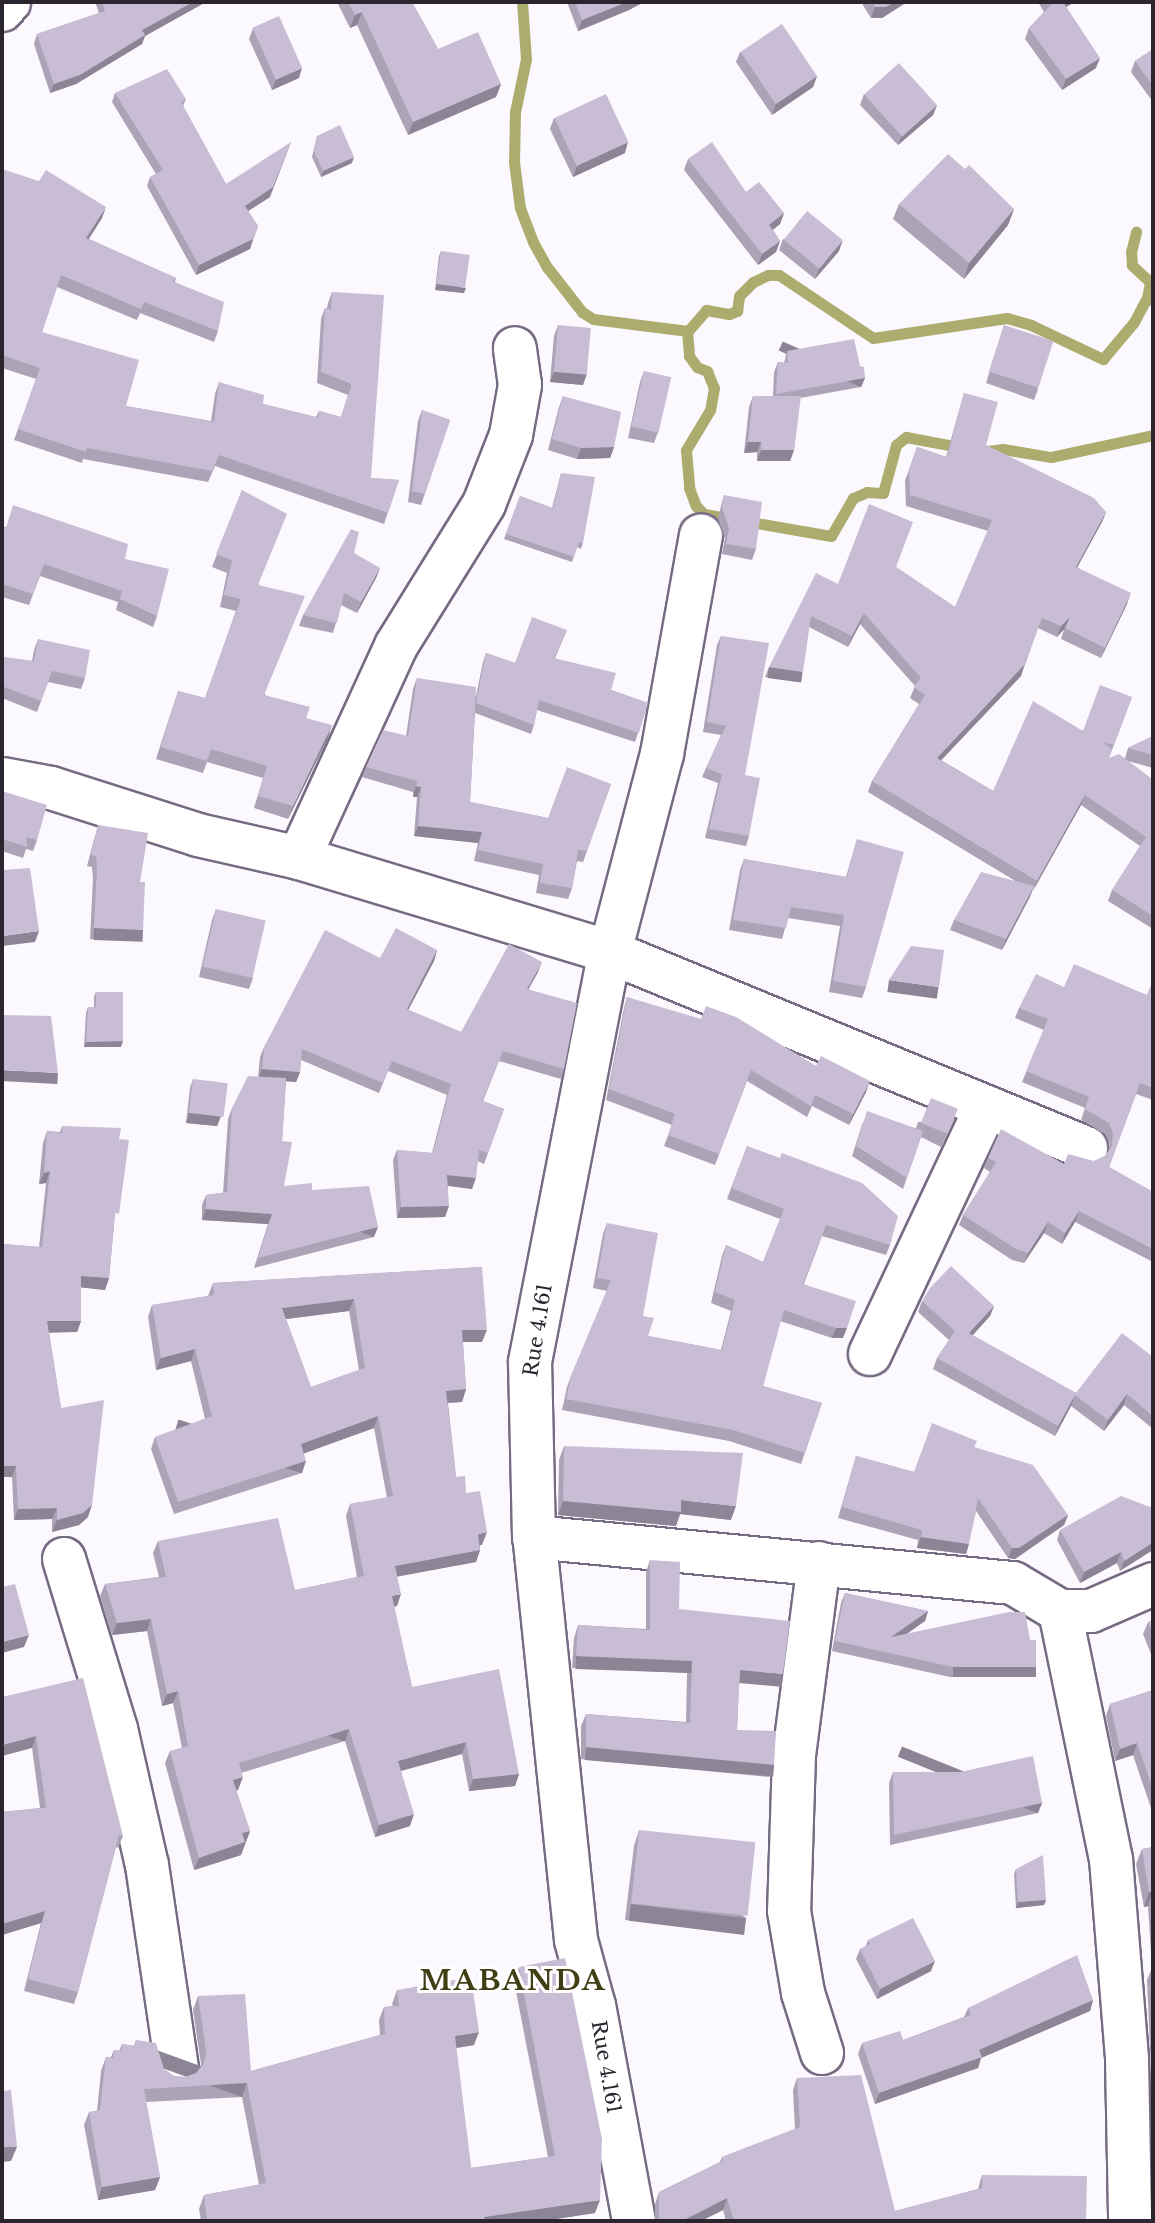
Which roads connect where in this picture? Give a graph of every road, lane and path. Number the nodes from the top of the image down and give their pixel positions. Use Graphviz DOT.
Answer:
graph roads {
  1 [pos="9,2"];
  2 [pos="2,10"];
  3 [pos="515,348"];
  4 [pos="701,535"];
  5 [pos="2,779"];
  6 [pos="299,858"];
  7 [pos="610,952"];
  8 [pos="986,1107"];
  9 [pos="1086,1148"];
  10 [pos="870,1354"];
  11 [pos="534,1537"];
  12 [pos="64,1559"];
  13 [pos="819,1563"];
  14 [pos="1153,1584"];
  15 [pos="1060,1611"];
  16 [pos="822,2053"];
  17 [pos="177,2067"];
  18 [pos="634,2221"];
  19 [pos="1130,2221"];
  1 -- 2 [label="street"];
  3 -- 6 [label="street"];
  4 -- 7 [label="street, Rue 4.161"];
  5 -- 6 [label="street"];
  6 -- 7 [label="street"];
  7 -- 8 [label="street"];
  7 -- 11 [label="street, Rue 4.161"];
  8 -- 9 [label="street"];
  8 -- 10 [label="street"];
  11 -- 13 [label="street"];
  11 -- 18 [label="street, Rue 4.161"];
  12 -- 17 [label="street"];
  13 -- 15 [label="street"];
  13 -- 16 [label="street"];
  14 -- 15 [label="street"];
  15 -- 19 [label="street"];
}
